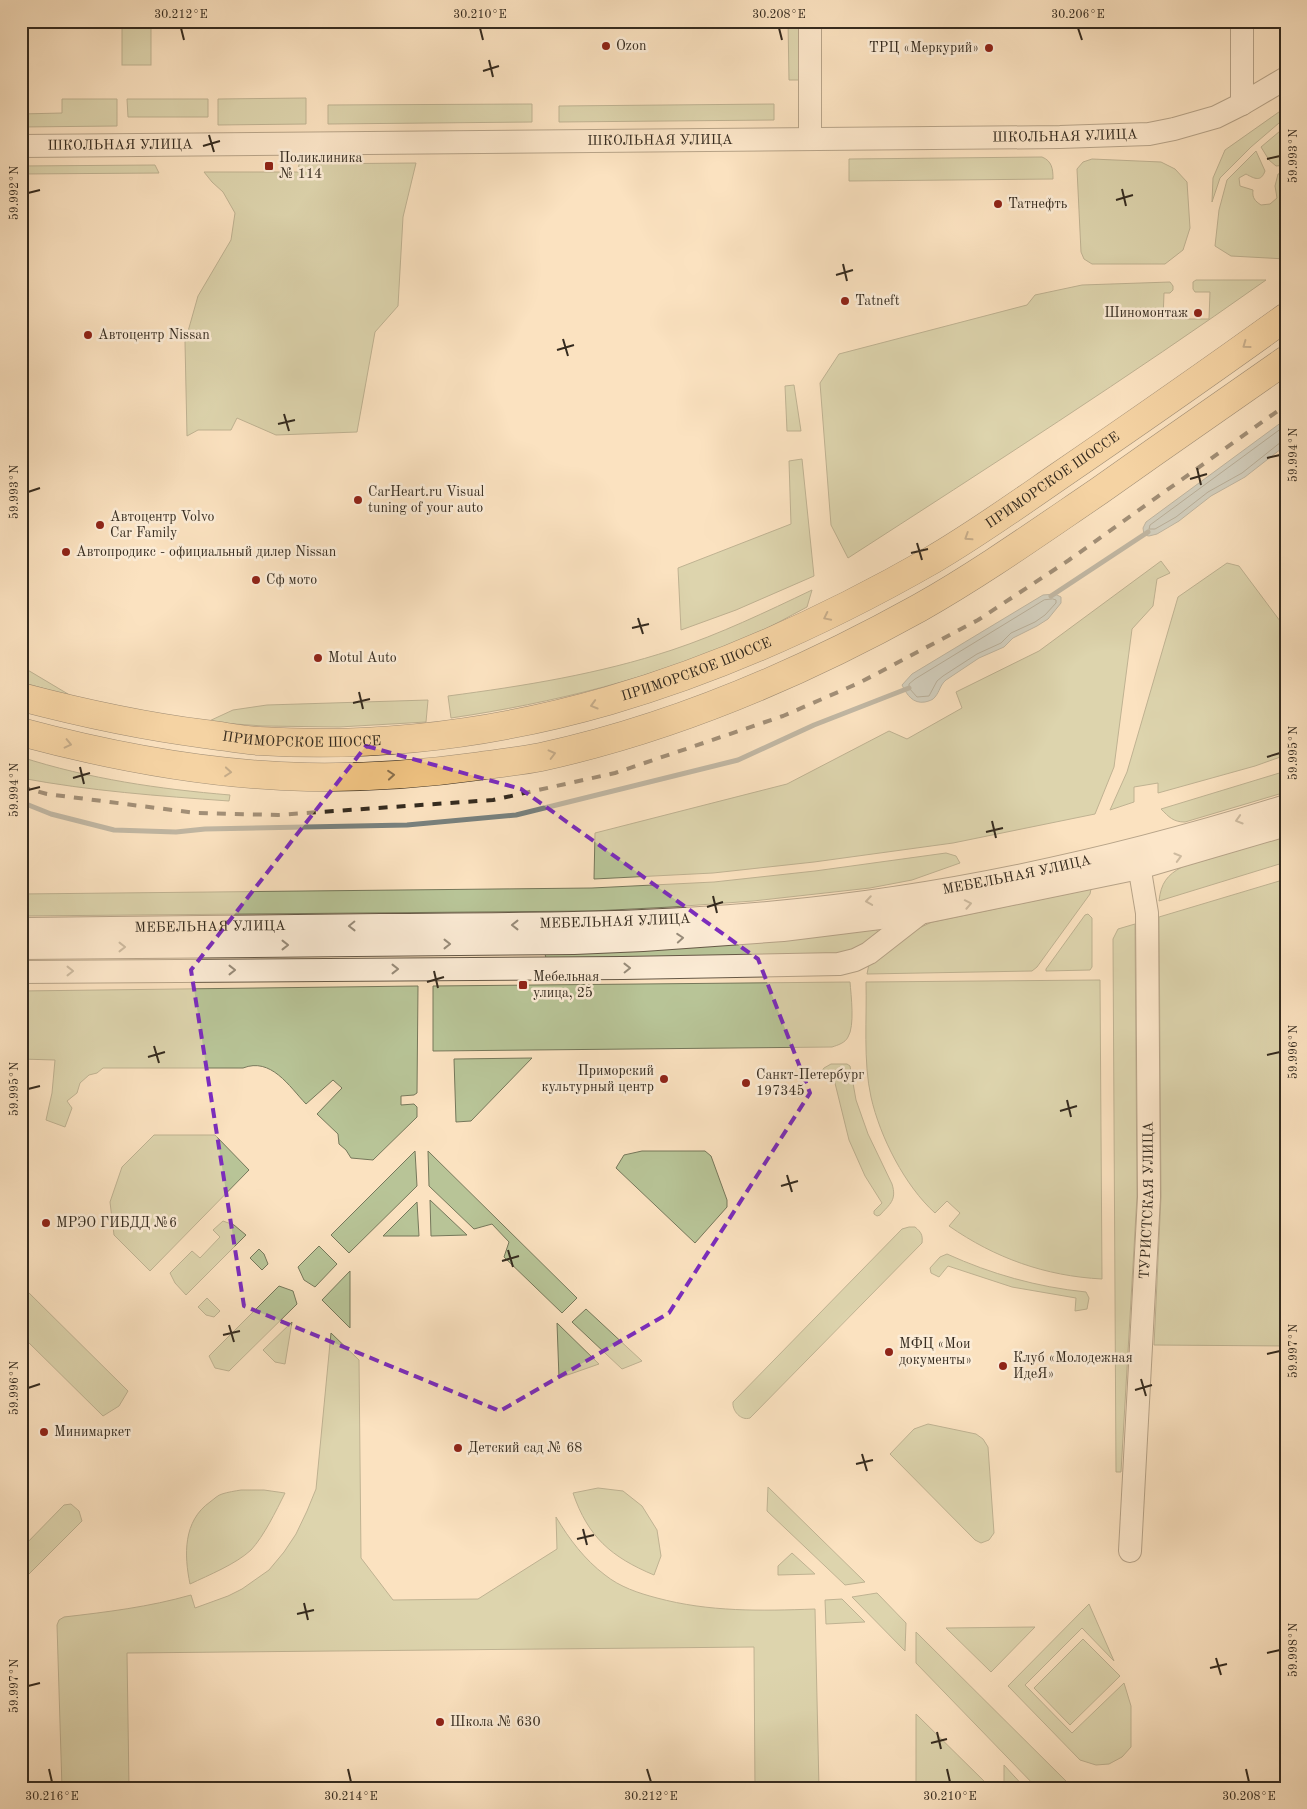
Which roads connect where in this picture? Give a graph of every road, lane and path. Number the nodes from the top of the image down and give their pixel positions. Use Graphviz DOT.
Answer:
graph roads {
  1 [pos="810,21"];
  2 [pos="1242,21"];
  3 [pos="1286,78"];
  4 [pos="1242,104"];
  5 [pos="810,139"];
  6 [pos="21,146"];
  7 [pos="1286,317"];
  8 [pos="1286,360"];
  9 [pos="21,697"];
  10 [pos="21,732"];
  11 [pos="1286,806"];
  12 [pos="1286,825"];
  13 [pos="1138,859"];
  14 [pos="920,913"];
  15 [pos="21,929"];
  16 [pos="21,948"];
  17 [pos="21,972"];
  18 [pos="1130,1551"];
  1 -- 5 [label="street"];
  2 -- 4 [label="street"];
  3 -- 4 [label="street, ШКОЛЬНАЯ УЛИЦА"];
  4 -- 5 [label="street, ШКОЛЬНАЯ УЛИЦА"];
  5 -- 6 [label="street, ШКОЛЬНАЯ УЛИЦА"];
  7 -- 9 [label="main road, ПРИМОРСКОЕ ШОССЕ, one-way"];
  10 -- 8 [label="main road, one-way"];
  11 -- 13 [label="street, МЕБЕЛЬНАЯ УЛИЦА, one-way"];
  13 -- 12 [label="street, МЕБЕЛЬНАЯ УЛИЦА, one-way"];
  14 -- 13 [label="street, МЕБЕЛЬНАЯ УЛИЦА, one-way"];
  13 -- 15 [label="street, МЕБЕЛЬНАЯ УЛИЦА, one-way"];
  13 -- 18 [label="street, ТУРИСТСКАЯ УЛИЦА"];
  16 -- 14 [label="street, МЕБЕЛЬНАЯ УЛИЦА, one-way"];
  17 -- 14 [label="street, one-way"];
}
